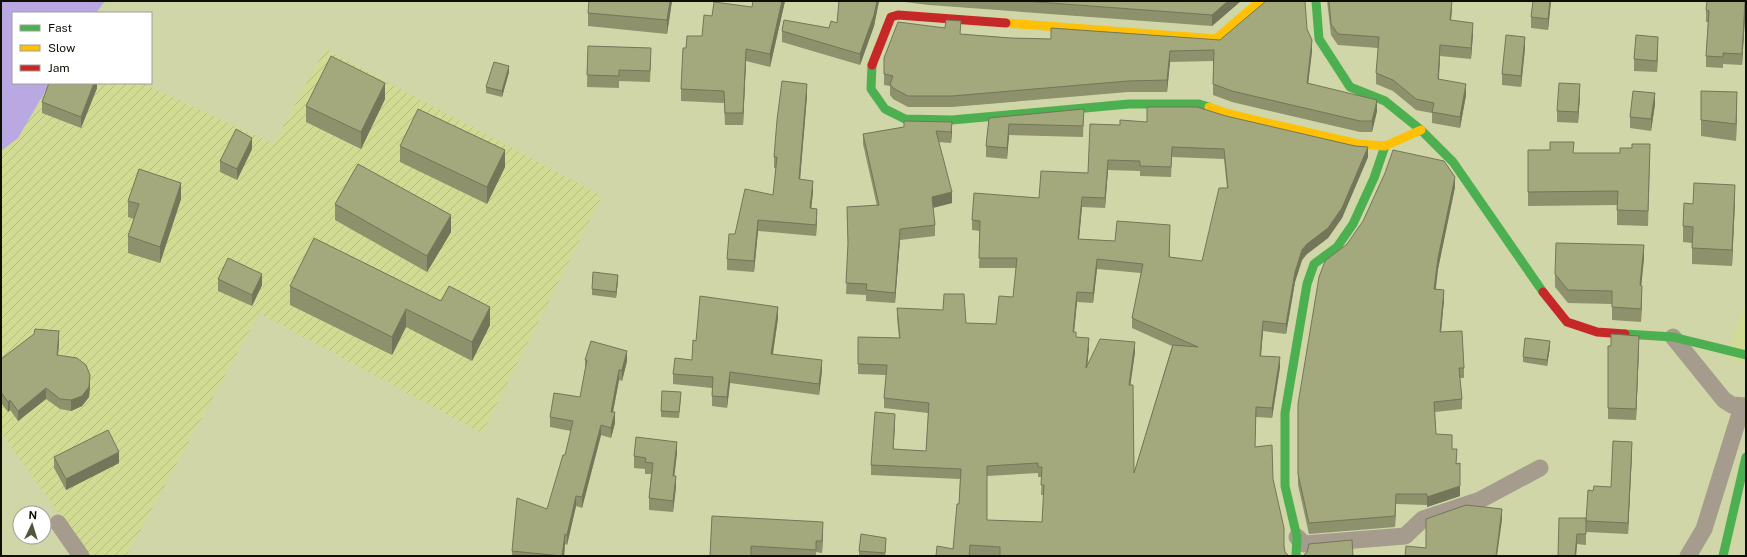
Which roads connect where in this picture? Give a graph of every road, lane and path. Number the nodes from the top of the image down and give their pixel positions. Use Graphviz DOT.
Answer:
graph roads {
  1 [pos="1260,1"];
  2 [pos="1316,1"];
  3 [pos="1421,130"];
  4 [pos="1385,146"];
  5 [pos="1673,337"];
  6 [pos="1746,354"];
  7 [pos="1744,406"];
  8 [pos="1746,457"];
  9 [pos="1540,468"];
  10 [pos="58,523"];
  11 [pos="1297,537"];
  12 [pos="81,556"];
  13 [pos="1296,556"];
  14 [pos="1688,556"];
  15 [pos="1723,556"];
  1 -- 4 [label="street"];
  2 -- 3 [label="street"];
  3 -- 4 [label="street"];
  3 -- 5 [label="street"];
  4 -- 11 [label="street"];
  5 -- 6 [label="street"];
  5 -- 7 [label="street"];
  7 -- 14 [label="street"];
  8 -- 15 [label="street"];
  9 -- 11 [label="street"];
  10 -- 12 [label="street"];
  11 -- 13 [label="street"];
}
